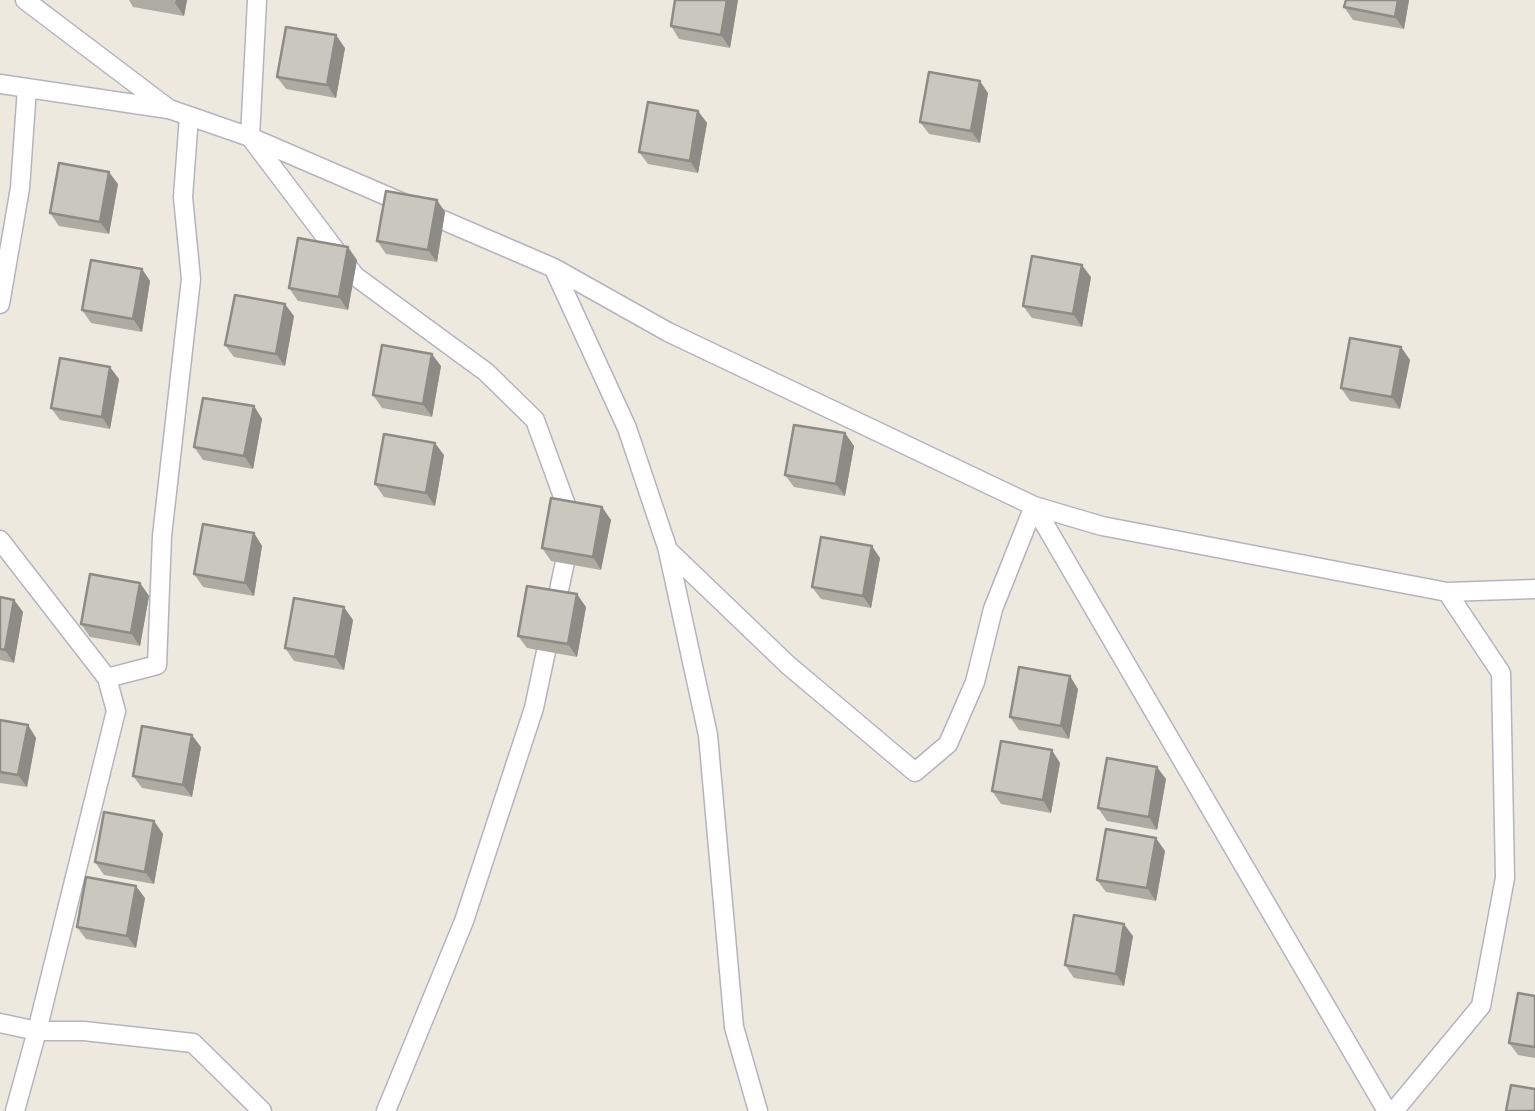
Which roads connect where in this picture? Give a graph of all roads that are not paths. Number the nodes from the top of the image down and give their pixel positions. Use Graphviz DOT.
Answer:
graph roads {
  1 [pos="25,0"];
  2 [pos="257,0"];
  3 [pos="0,84"];
  4 [pos="27,88"];
  5 [pos="168,109"];
  6 [pos="190,116"];
  7 [pos="250,137"];
  8 [pos="554,268"];
  9 [pos="0,304"];
  10 [pos="1034,506"];
  11 [pos="0,540"];
  12 [pos="668,550"];
  13 [pos="1535,589"];
  14 [pos="1447,592"];
  15 [pos="107,678"];
  16 [pos="0,1023"];
  17 [pos="37,1030"];
  18 [pos="15,1111"];
  19 [pos="262,1111"];
  20 [pos="386,1111"];
  21 [pos="758,1111"];
  22 [pos="1390,1111"];
  1 -- 5 [label="lane"];
  2 -- 7 [label="lane"];
  3 -- 4 [label="lane"];
  4 -- 5 [label="lane"];
  4 -- 9 [label="lane"];
  5 -- 6 [label="lane"];
  6 -- 7 [label="lane"];
  6 -- 15 [label="lane"];
  7 -- 8 [label="lane"];
  7 -- 20 [label="lane"];
  8 -- 10 [label="lane"];
  8 -- 12 [label="lane"];
  10 -- 12 [label="lane"];
  10 -- 14 [label="lane"];
  10 -- 22 [label="lane"];
  11 -- 15 [label="lane"];
  12 -- 21 [label="lane"];
  13 -- 14 [label="lane"];
  14 -- 22 [label="lane"];
  15 -- 17 [label="lane"];
  16 -- 17 [label="lane"];
  17 -- 18 [label="lane"];
  17 -- 19 [label="lane"];
}
